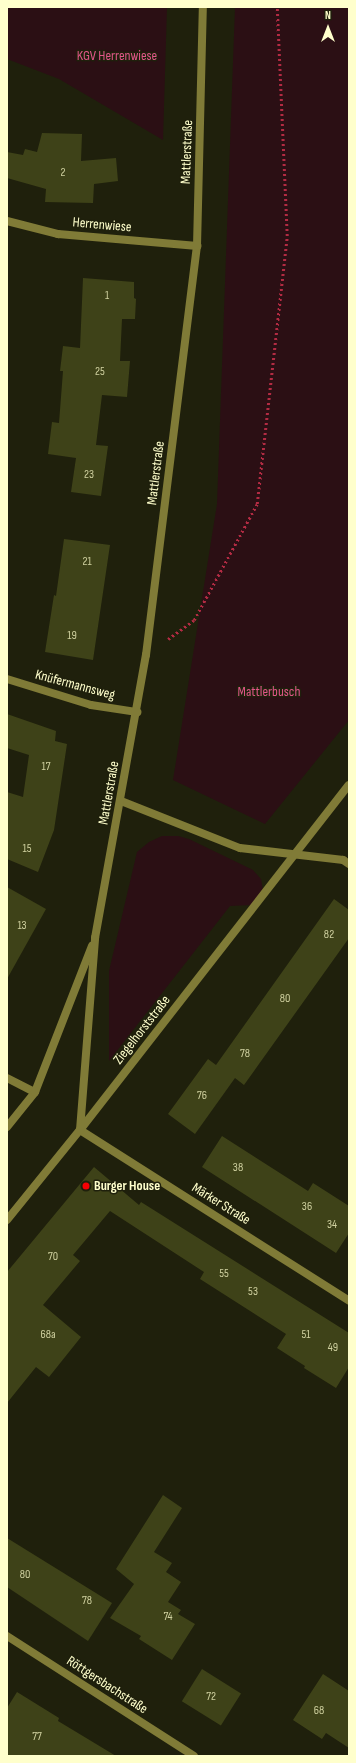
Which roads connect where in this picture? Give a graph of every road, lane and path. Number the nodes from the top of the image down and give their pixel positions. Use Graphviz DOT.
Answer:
graph roads {
  1 [pos="203,7"];
  2 [pos="277,7"];
  3 [pos="7,221"];
  4 [pos="197,246"];
  5 [pos="146,655"];
  6 [pos="7,679"];
  7 [pos="137,712"];
  8 [pos="349,785"];
  9 [pos="121,801"];
  10 [pos="295,854"];
  11 [pos="349,864"];
  12 [pos="95,938"];
  13 [pos="7,1078"];
  14 [pos="35,1092"];
  15 [pos="7,1127"];
  16 [pos="80,1130"];
  17 [pos="7,1220"];
  18 [pos="349,1301"];
  19 [pos="7,1636"];
  20 [pos="194,1756"];
  1 -- 4 [label="street, Mattlerstraße"];
  2 -- 5 [label="path"];
  3 -- 4 [label="street, Herrenwiese"];
  4 -- 5 [label="street, Mattlerstraße"];
  5 -- 7 [label="street, Mattlerstraße"];
  6 -- 7 [label="street, Knüfermannsweg"];
  7 -- 9 [label="street, Mattlerstraße"];
  8 -- 10 [label="street, Ziegelhorststraße"];
  9 -- 10 [label="street"];
  9 -- 12 [label="street, Mattlerstraße"];
  10 -- 11 [label="street"];
  10 -- 16 [label="street, Ziegelhorststraße"];
  12 -- 14 [label="street, Mattlerstraße"];
  12 -- 16 [label="street, Mattlerstraße"];
  13 -- 14 [label="street"];
  14 -- 15 [label="street, Mattlerstraße"];
  16 -- 17 [label="street, Ziegelhorststraße"];
  16 -- 18 [label="street, Märker Straße"];
  19 -- 20 [label="street, Röttgersbachstraße"];
}
